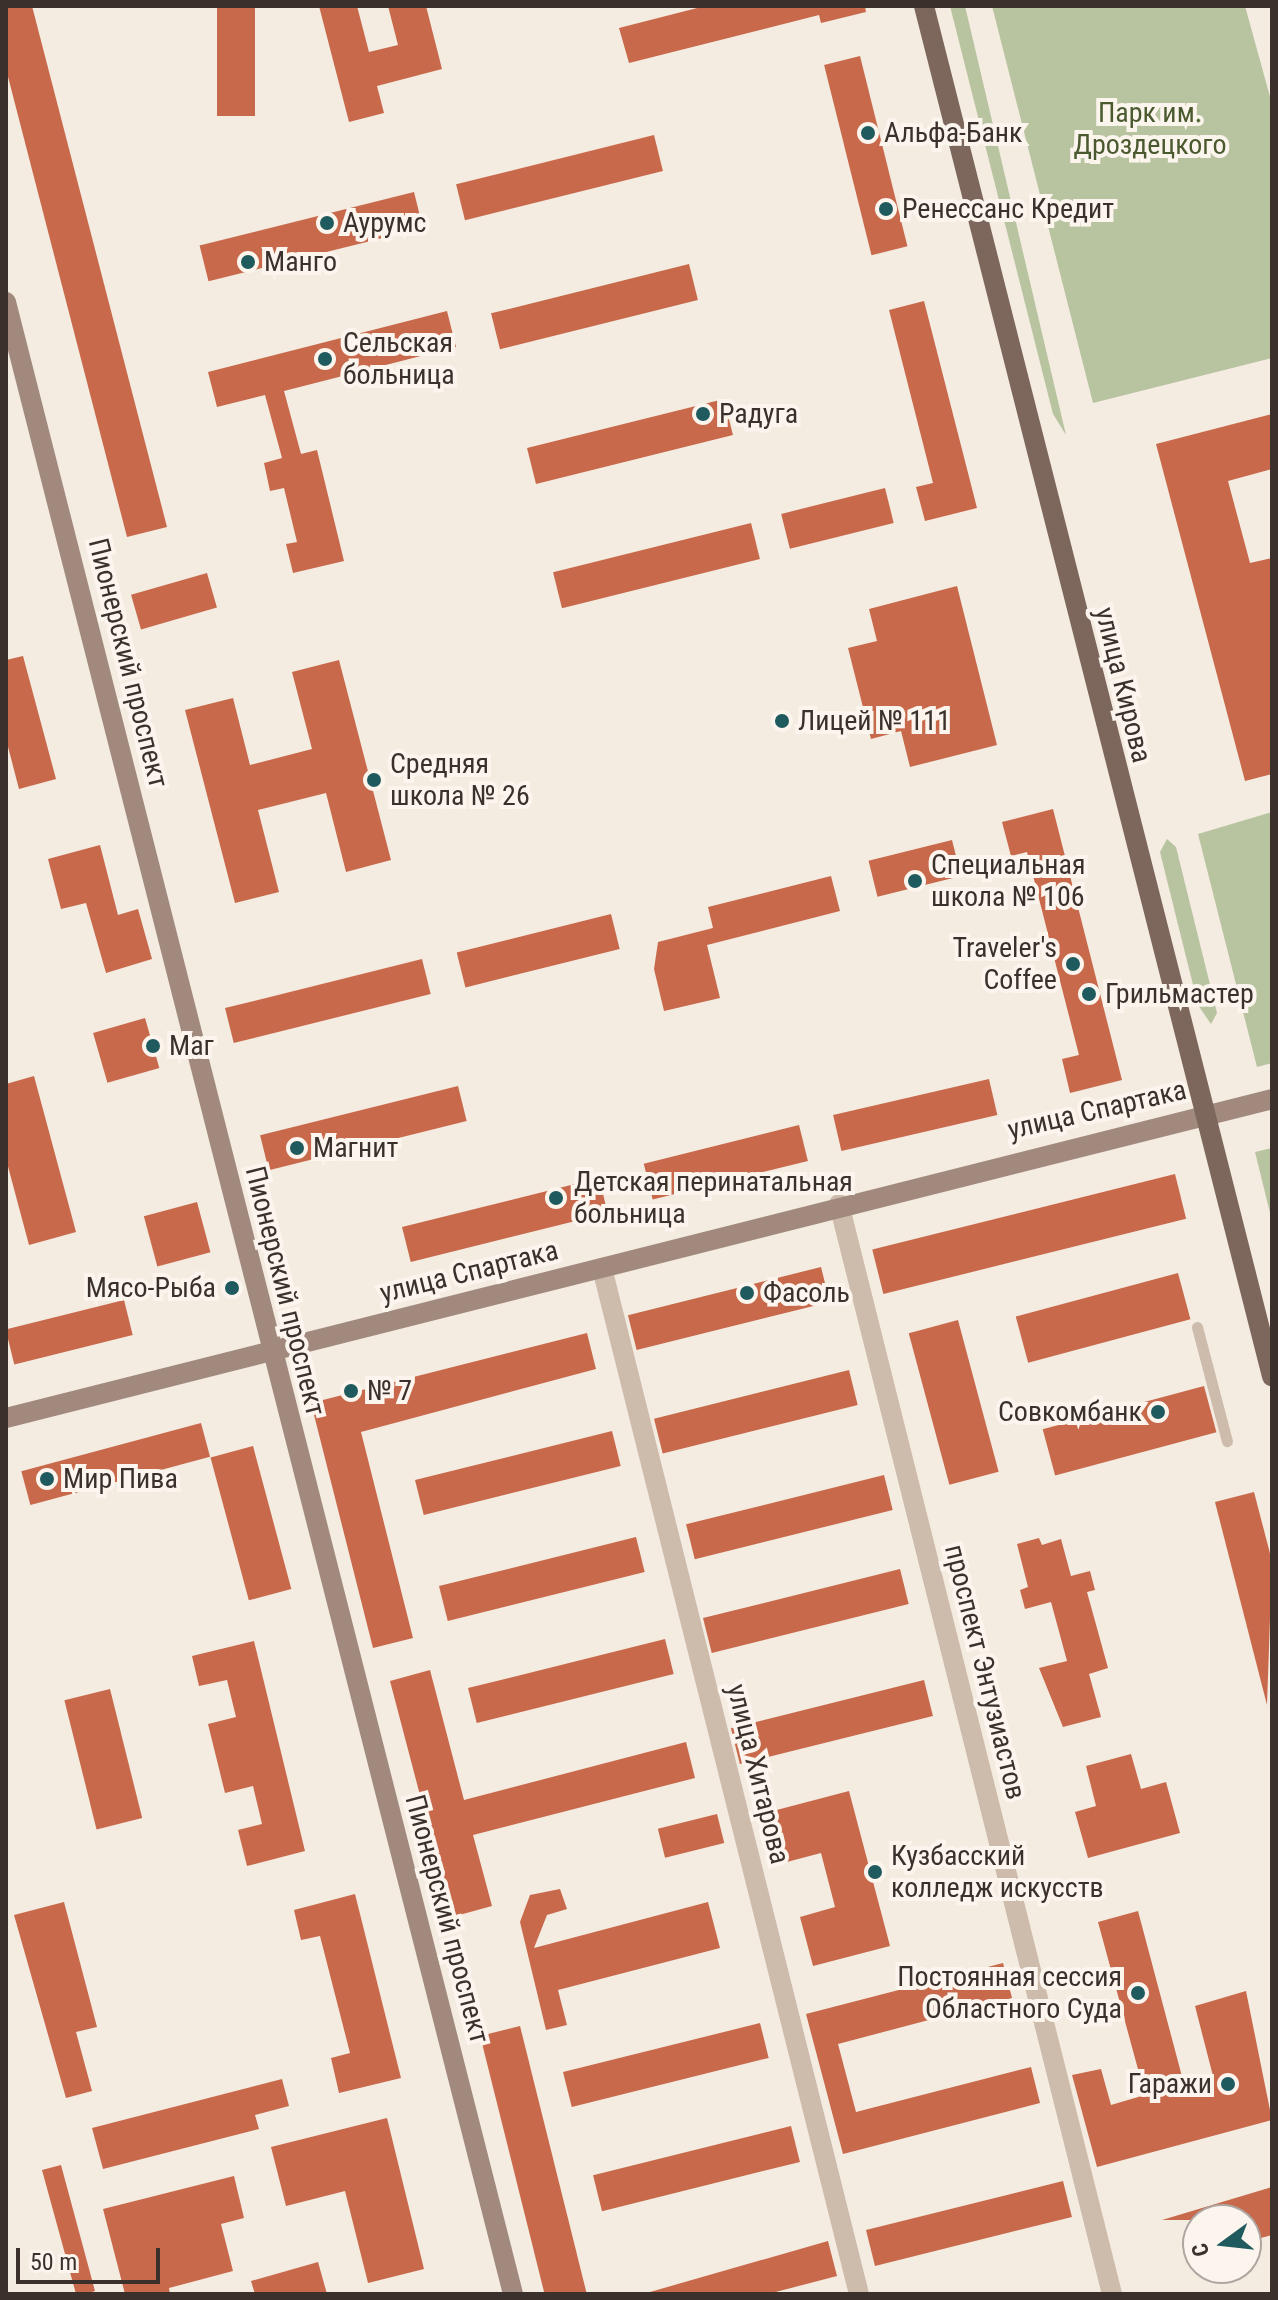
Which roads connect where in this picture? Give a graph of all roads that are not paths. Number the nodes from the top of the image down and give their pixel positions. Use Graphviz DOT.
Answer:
graph roads {
  1 [pos="924,6"];
  2 [pos="6,302"];
  3 [pos="1272,1099"];
  4 [pos="1205,1114"];
  5 [pos="839,1204"];
  6 [pos="602,1268"];
  7 [pos="1197,1327"];
  8 [pos="273,1351"];
  9 [pos="1272,1376"];
  10 [pos="6,1418"];
  11 [pos="1227,1441"];
  12 [pos="513,2294"];
  13 [pos="859,2294"];
  14 [pos="1112,2294"];
  1 -- 4 [label="main road, улица Кирова"];
  2 -- 8 [label="street, Пионерский проспект"];
  3 -- 4 [label="street, улица Спартака"];
  4 -- 5 [label="street, улица Спартака"];
  4 -- 9 [label="main road, улица Кирова"];
  5 -- 6 [label="street, улица Спартака"];
  5 -- 14 [label="street, проспект Энтузиастов"];
  6 -- 8 [label="street, улица Спартака"];
  6 -- 13 [label="street, улица Хитарова"];
  7 -- 11 [label="lane"];
  8 -- 10 [label="street, улица Спартака"];
  8 -- 12 [label="street, Пионерский проспект"];
}
